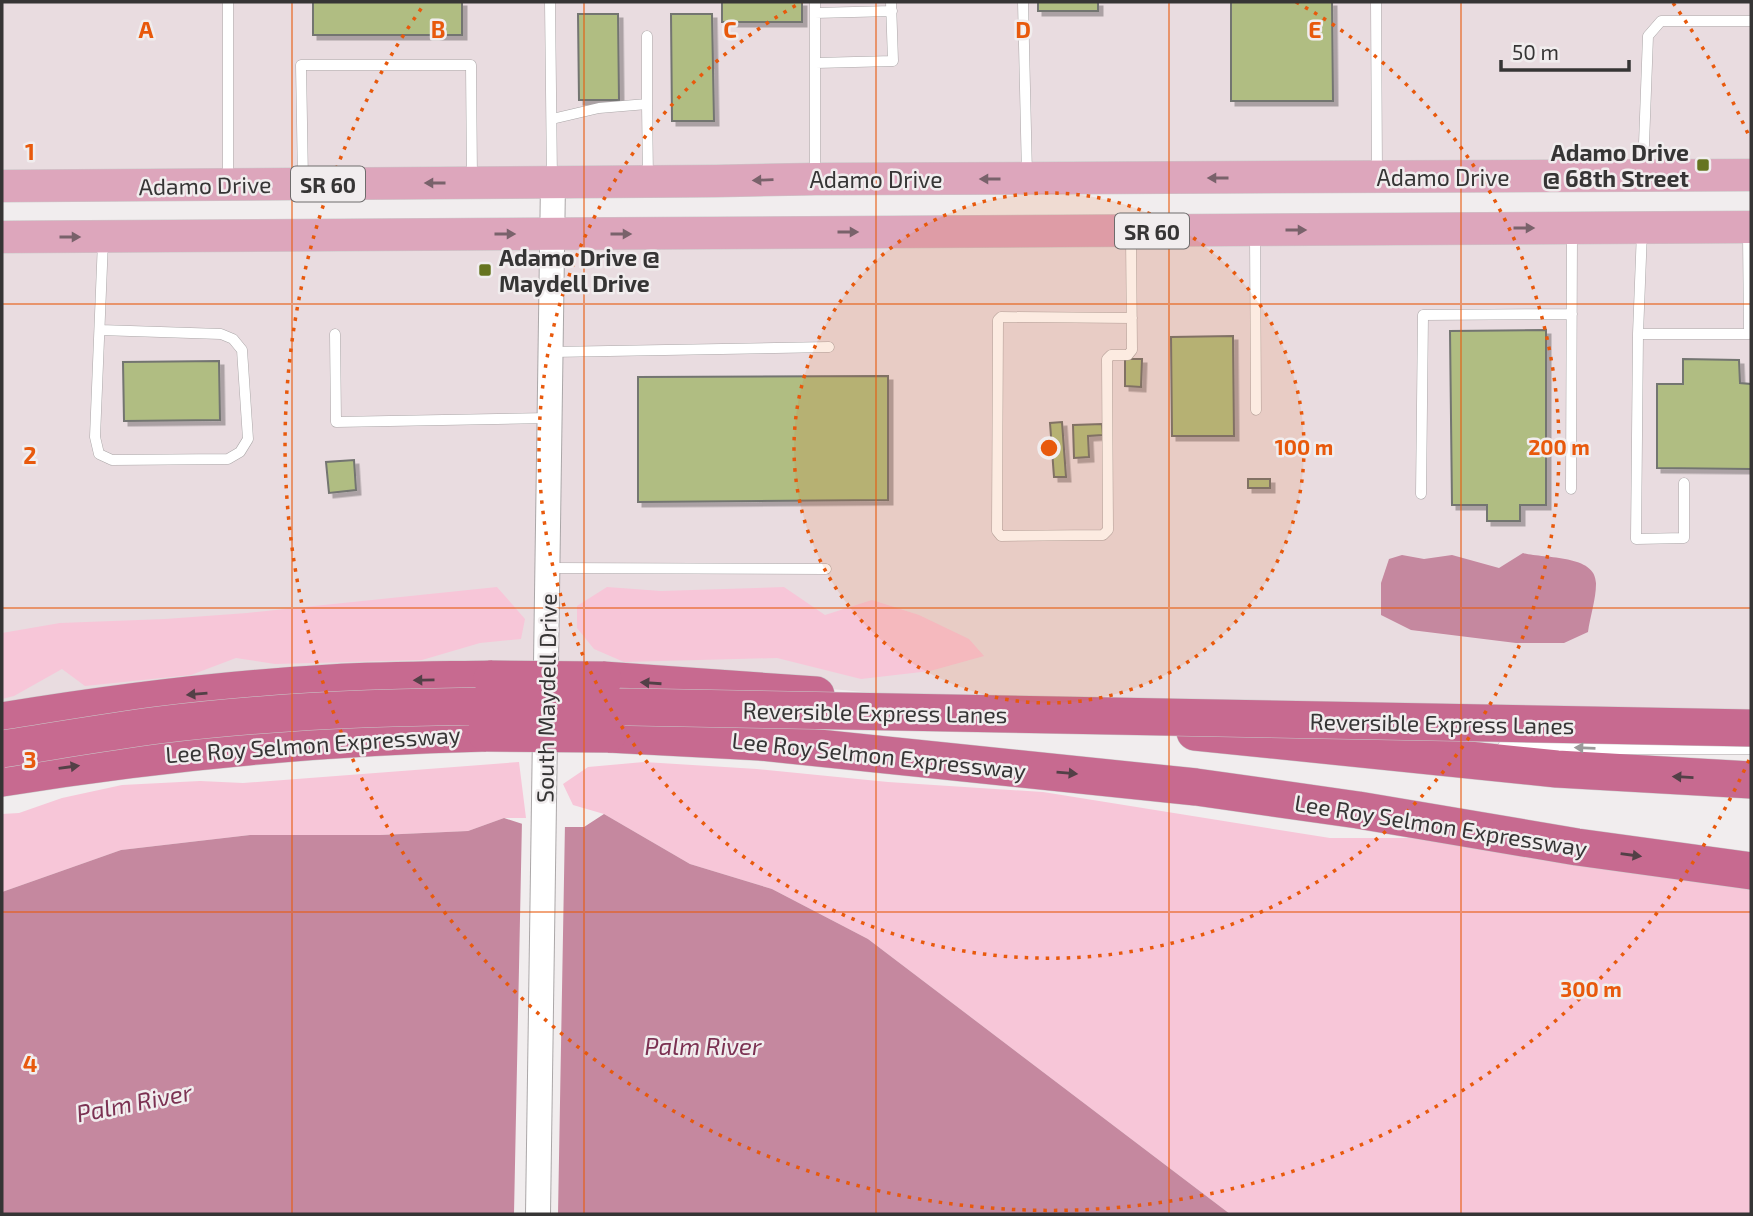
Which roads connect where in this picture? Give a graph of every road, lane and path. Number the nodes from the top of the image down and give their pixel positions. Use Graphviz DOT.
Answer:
graph roads {
  1 [pos="228,2"];
  2 [pos="550,2"];
  3 [pos="1023,2"];
  4 [pos="1376,2"];
  5 [pos="891,6"];
  6 [pos="815,7"];
  7 [pos="1751,21"];
  8 [pos="647,36"];
  9 [pos="816,63"];
  10 [pos="647,104"];
  11 [pos="552,119"];
  12 [pos="1643,175"];
  13 [pos="1751,175"];
  14 [pos="1377,177"];
  15 [pos="815,178"];
  16 [pos="1027,179"];
  17 [pos="1093,179"];
  18 [pos="648,182"];
  19 [pos="472,183"];
  20 [pos="552,183"];
  21 [pos="228,184"];
  22 [pos="303,184"];
  23 [pos="2,186"];
  24 [pos="1750,227"];
  25 [pos="1572,228"];
  26 [pos="1642,228"];
  27 [pos="1255,230"];
  28 [pos="1093,231"];
  29 [pos="1131,231"];
  30 [pos="552,234"];
  31 [pos="103,236"];
  32 [pos="2,237"];
  33 [pos="1572,314"];
  34 [pos="1132,318"];
  35 [pos="100,330"];
  36 [pos="335,334"];
  37 [pos="1638,334"];
  38 [pos="828,347"];
  39 [pos="551,352"];
  40 [pos="1256,410"];
  41 [pos="550,418"];
  42 [pos="1684,482"];
  43 [pos="1571,489"];
  44 [pos="1421,494"];
  45 [pos="548,568"];
  46 [pos="826,569"];
  47 [pos="2,721"];
  48 [pos="1751,728"];
  49 [pos="1375,739"];
  50 [pos="1304,743"];
  51 [pos="1495,746"];
  52 [pos="2,749"];
  53 [pos="1751,749"];
  54 [pos="2,778"];
  55 [pos="1751,780"];
  56 [pos="1751,871"];
  57 [pos="538,1214"];
  1 -- 21 [label="lane"];
  2 -- 11 [label="lane"];
  3 -- 16 [label="lane"];
  4 -- 14 [label="lane"];
  5 -- 6 [label="lane"];
  5 -- 9 [label="lane"];
  6 -- 9 [label="lane"];
  7 -- 12 [label="lane"];
  8 -- 10 [label="lane"];
  9 -- 15 [label="lane"];
  10 -- 11 [label="lane"];
  10 -- 18 [label="lane"];
  11 -- 20 [label="lane"];
  12 -- 13 [label="main road, Adamo Drive / SR 60"];
  12 -- 14 [label="main road, Adamo Drive / SR 60"];
  12 -- 26 [label="main road"];
  14 -- 17 [label="main road, Adamo Drive / SR 60, one-way"];
  16 -- 15 [label="main road, Adamo Drive / SR 60, one-way"];
  15 -- 18 [label="main road, Adamo Drive / SR 60, one-way"];
  16 -- 17 [label="main road, Adamo Drive / SR 60"];
  17 -- 28 [label="main road"];
  18 -- 20 [label="main road, Adamo Drive / SR 60"];
  19 -- 20 [label="main road, Adamo Drive / SR 60"];
  19 -- 22 [label="main road, Adamo Drive / SR 60, one-way"];
  19 -- 22 [label="lane"];
  20 -- 30 [label="street, South Maydell Drive"];
  21 -- 22 [label="main road, Adamo Drive / SR 60"];
  21 -- 23 [label="main road, Adamo Drive / SR 60"];
  24 -- 26 [label="main road, SR 60"];
  24 -- 37 [label="lane"];
  25 -- 26 [label="main road, SR 60"];
  27 -- 25 [label="main road, SR 60, one-way"];
  25 -- 33 [label="lane"];
  26 -- 37 [label="lane"];
  27 -- 29 [label="main road, SR 60"];
  27 -- 40 [label="lane"];
  28 -- 29 [label="main road, SR 60"];
  30 -- 28 [label="main road, SR 60, one-way"];
  29 -- 34 [label="lane"];
  31 -- 30 [label="main road, SR 60, one-way"];
  30 -- 39 [label="street, South Maydell Drive"];
  32 -- 31 [label="main road, SR 60, one-way"];
  31 -- 35 [label="lane"];
  33 -- 43 [label="lane"];
  33 -- 44 [label="lane"];
  34 -- 34 [label="lane"];
  35 -- 35 [label="lane"];
  36 -- 41 [label="lane"];
  37 -- 42 [label="lane"];
  38 -- 39 [label="lane"];
  39 -- 41 [label="street, South Maydell Drive"];
  41 -- 45 [label="street, South Maydell Drive"];
  45 -- 46 [label="lane"];
  45 -- 57 [label="street, South Maydell Drive"];
  50 -- 47 [label="highway, one-way, bridge"];
  48 -- 52 [label="highway, Reversible Express Lanes, bridge"];
  49 -- 50 [label="lane"];
  55 -- 50 [label="highway, one-way"];
  53 -- 51 [label="lane, one-way"];
  54 -- 56 [label="highway, Lee Roy Selmon Expressway, one-way, bridge"];
}
